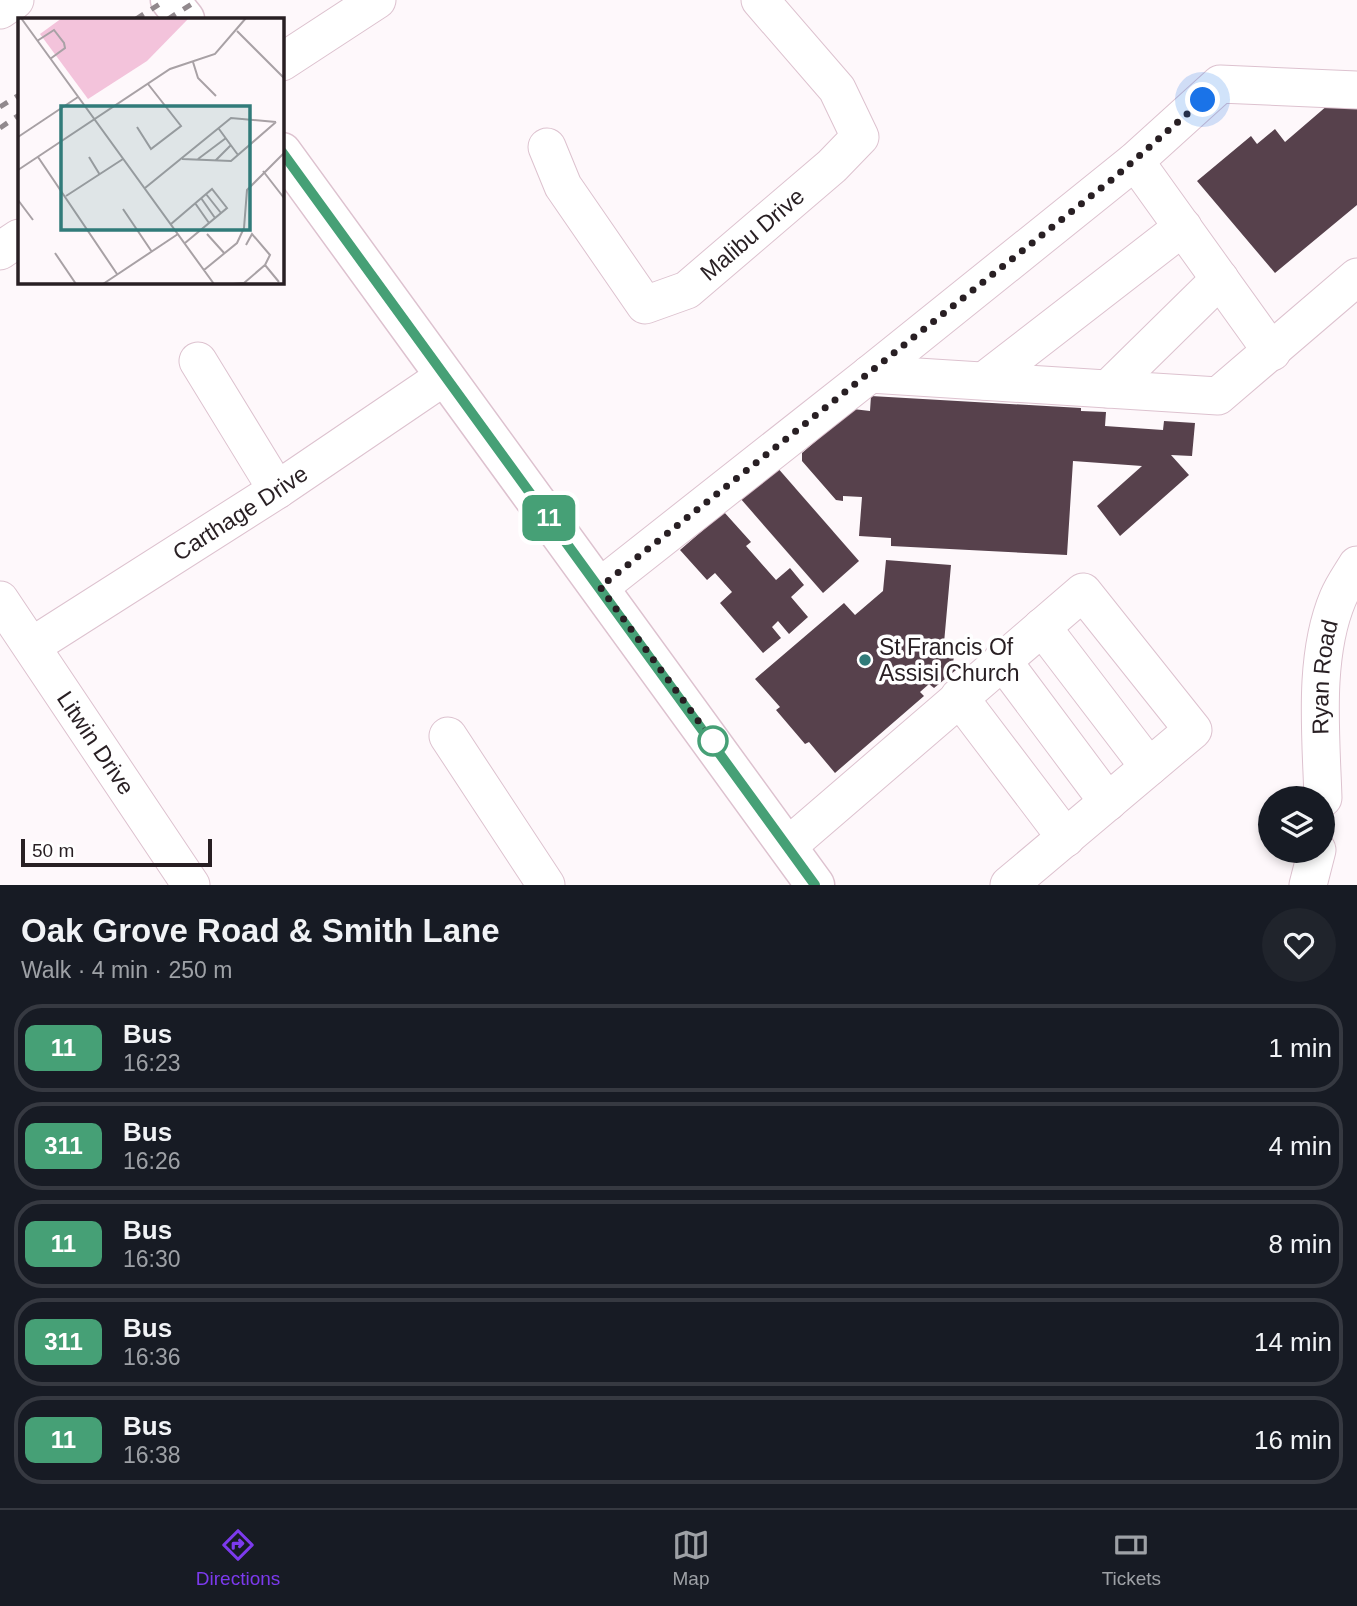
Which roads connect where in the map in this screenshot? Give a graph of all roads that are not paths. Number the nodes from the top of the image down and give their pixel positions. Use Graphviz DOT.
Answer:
graph roads {
  1 [pos="15,0"];
  2 [pos="170,0"];
  3 [pos="377,0"];
  4 [pos="761,0"];
  5 [pos="0,10"];
  6 [pos="183,18"];
  7 [pos="284,61"];
  8 [pos="1357,90"];
  9 [pos="547,148"];
  10 [pos="284,155"];
  11 [pos="1135,161"];
  12 [pos="1183,227"];
  13 [pos="18,239"];
  14 [pos="0,251"];
  15 [pos="1357,277"];
  16 [pos="1220,279"];
  17 [pos="1272,352"];
  18 [pos="198,361"];
  19 [pos="870,374"];
  20 [pos="445,376"];
  21 [pos="984,381"];
  22 [pos="1108,389"];
  23 [pos="277,490"];
  24 [pos="1357,565"];
  25 [pos="600,587"];
  26 [pos="0,600"];
  27 [pos="1042,626"];
  28 [pos="32,646"];
  29 [pos="1002,660"];
  30 [pos="959,696"];
  31 [pos="447,736"];
  32 [pos="1149,767"];
  33 [pos="1323,786"];
  34 [pos="1108,802"];
  35 [pos="1066,838"];
  36 [pos="788,846"];
  37 [pos="191,885"];
  38 [pos="546,885"];
  39 [pos="815,885"];
  40 [pos="1009,885"];
  1 -- 5 [label="street"];
  2 -- 6 [label="main road"];
  3 -- 7 [label="street"];
  4 -- 9 [label="street, Malibu Drive"];
  8 -- 11 [label="street"];
  10 -- 20 [label="main road"];
  11 -- 12 [label="street"];
  11 -- 19 [label="street"];
  12 -- 16 [label="street"];
  12 -- 21 [label="street"];
  13 -- 14 [label="street"];
  15 -- 17 [label="street"];
  16 -- 17 [label="street"];
  16 -- 22 [label="street"];
  17 -- 22 [label="street"];
  18 -- 23 [label="street"];
  19 -- 21 [label="street"];
  19 -- 25 [label="street"];
  20 -- 23 [label="street, Carthage Drive"];
  20 -- 25 [label="main road"];
  21 -- 22 [label="street"];
  23 -- 28 [label="street, Carthage Drive"];
  24 -- 33 [label="street, Ryan Road"];
  25 -- 36 [label="main road"];
  26 -- 28 [label="street, Litwin Drive"];
  27 -- 29 [label="street"];
  27 -- 32 [label="street"];
  27 -- 32 [label="street"];
  28 -- 37 [label="street, Litwin Drive"];
  29 -- 30 [label="street"];
  29 -- 34 [label="street"];
  30 -- 35 [label="street"];
  30 -- 36 [label="street"];
  31 -- 38 [label="street"];
  32 -- 34 [label="street"];
  34 -- 35 [label="street"];
  35 -- 40 [label="street"];
  36 -- 39 [label="main road"];
}
